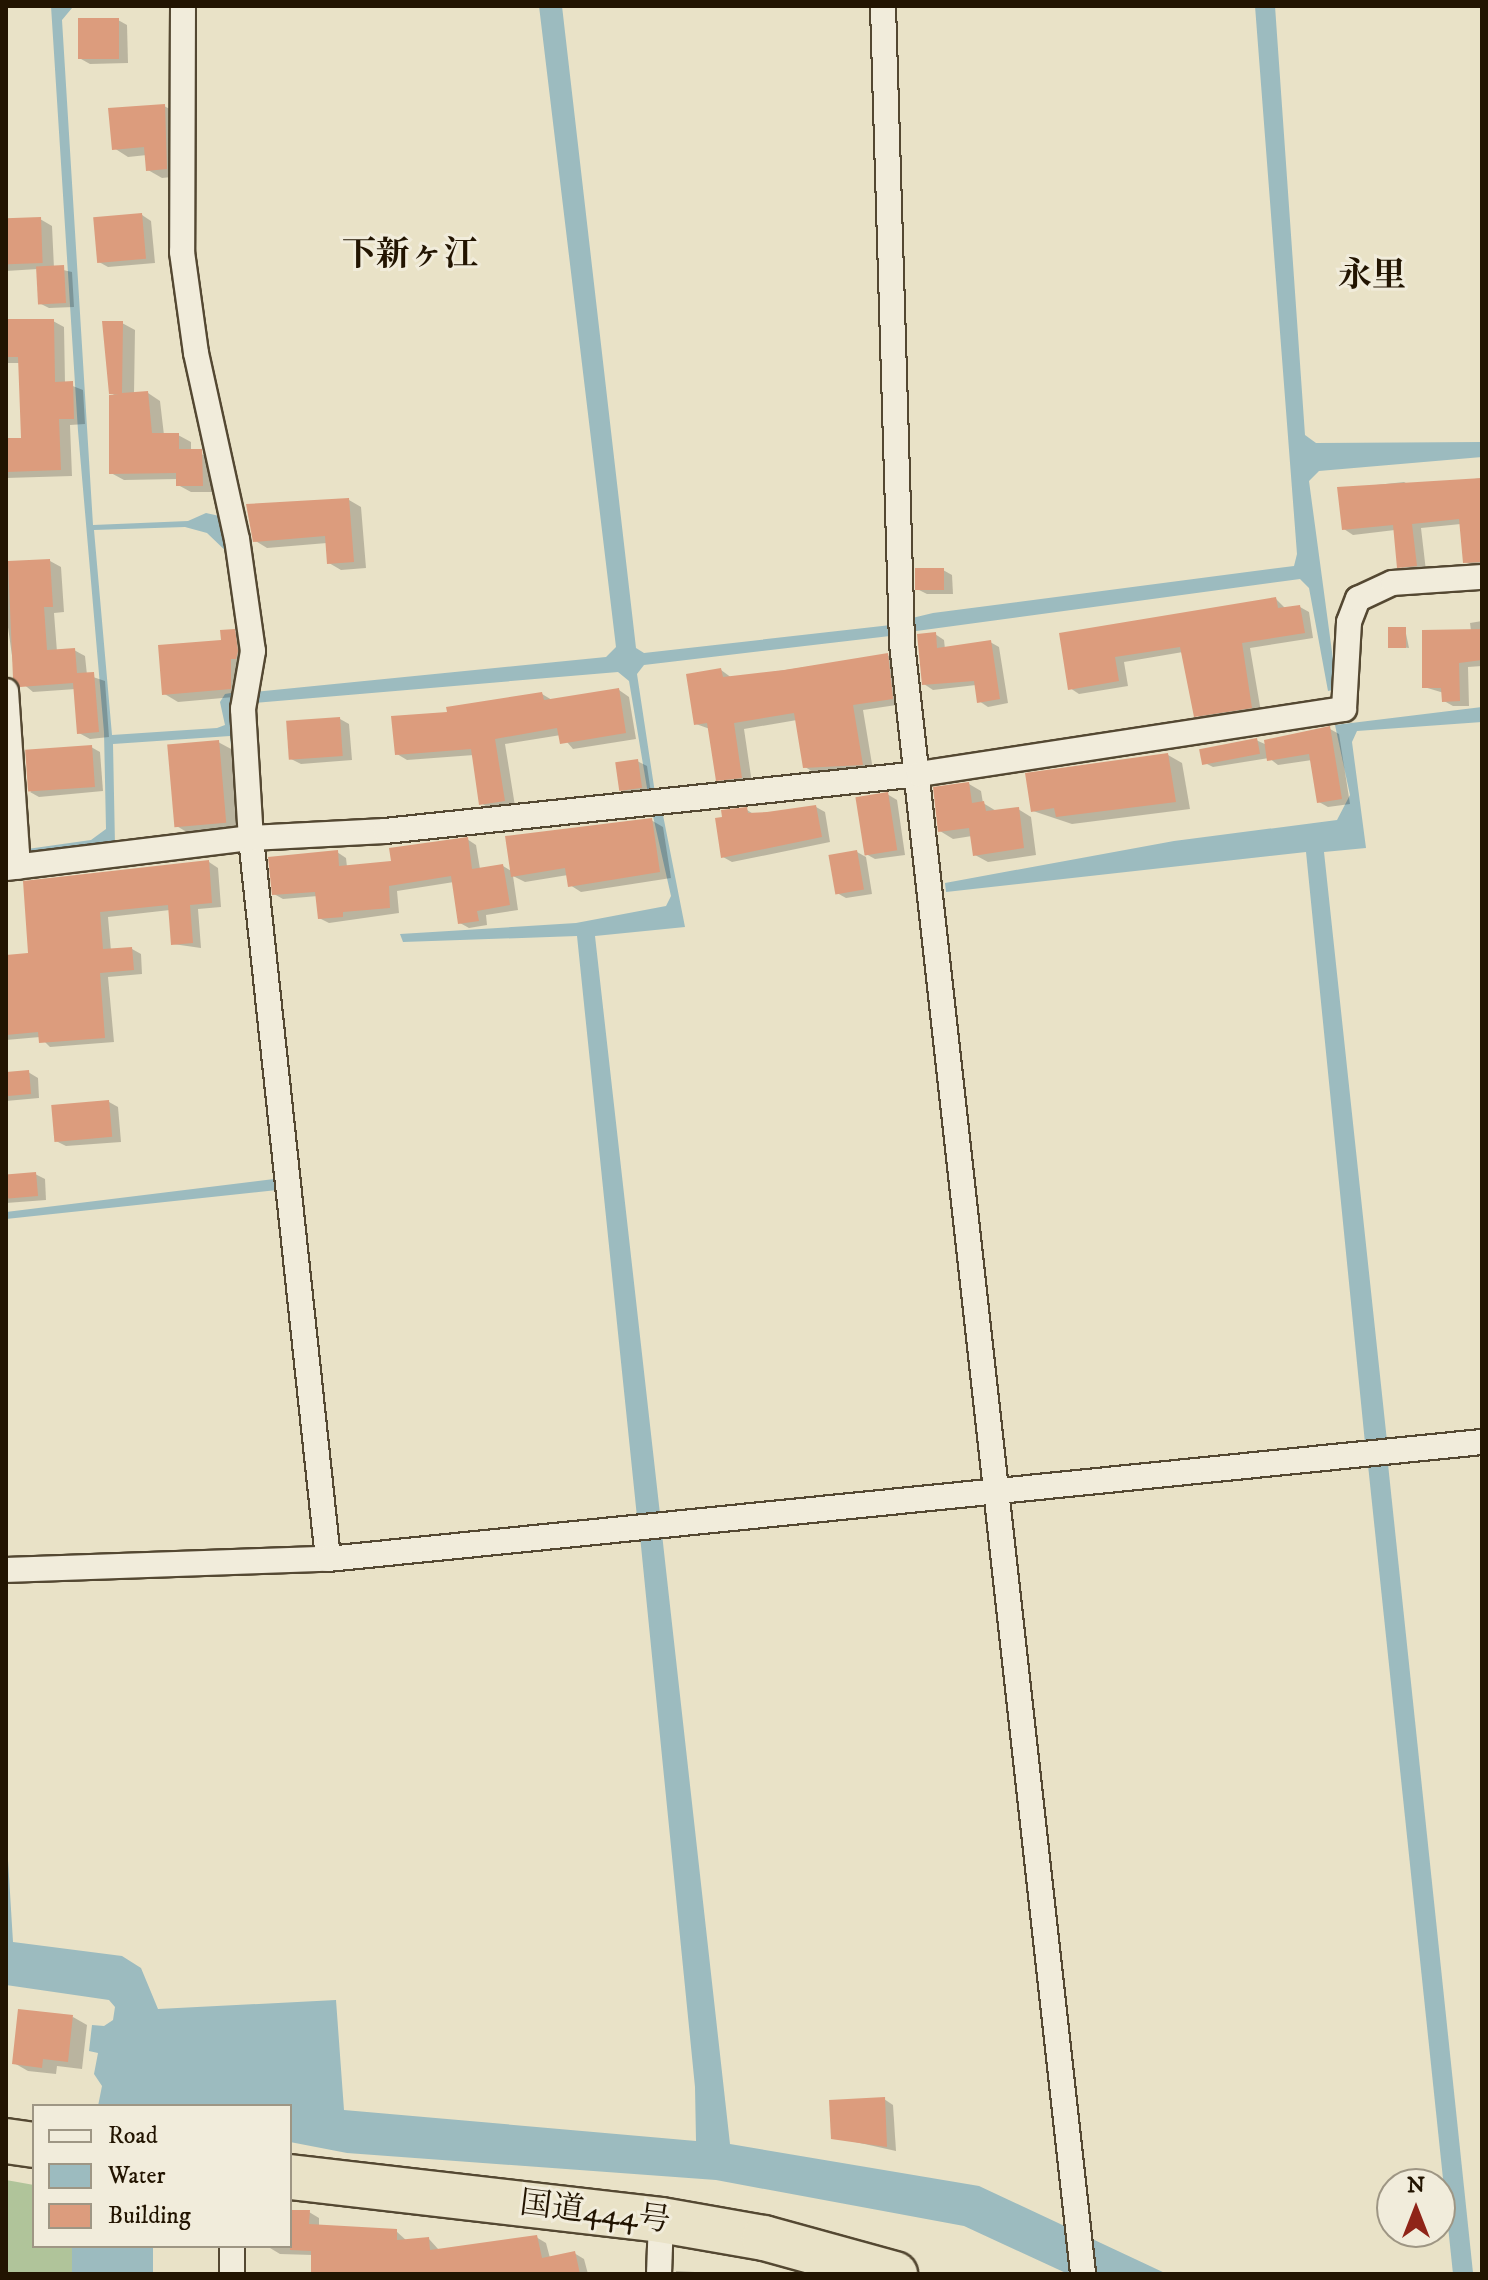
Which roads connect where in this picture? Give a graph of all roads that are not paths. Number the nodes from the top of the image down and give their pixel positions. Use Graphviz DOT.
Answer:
graph roads {
  1 [pos="183,6"];
  2 [pos="883,6"];
  3 [pos="1482,577"];
  4 [pos="6,691"];
  5 [pos="919,774"];
  6 [pos="251,838"];
  7 [pos="12,867"];
  8 [pos="1482,1442"];
  9 [pos="998,1490"];
  10 [pos="328,1559"];
  11 [pos="6,1570"];
  12 [pos="6,2141"];
  13 [pos="32,2145"];
  14 [pos="292,2177"];
  15 [pos="661,2220"];
  16 [pos="232,2248"];
  17 [pos="232,2274"];
  18 [pos="659,2274"];
  19 [pos="895,2274"];
  20 [pos="1083,2274"];
  1 -- 6 [label="street"];
  2 -- 5 [label="street"];
  3 -- 5 [label="street"];
  4 -- 7 [label="street"];
  5 -- 6 [label="street"];
  5 -- 9 [label="street"];
  6 -- 7 [label="street"];
  6 -- 10 [label="street"];
  8 -- 9 [label="street"];
  9 -- 10 [label="street"];
  9 -- 20 [label="street"];
  10 -- 11 [label="street"];
  12 -- 13 [label="highway"];
  14 -- 15 [label="highway, 国道444号"];
  15 -- 18 [label="street"];
  15 -- 19 [label="highway, 国道444号"];
  16 -- 17 [label="street"];
}
